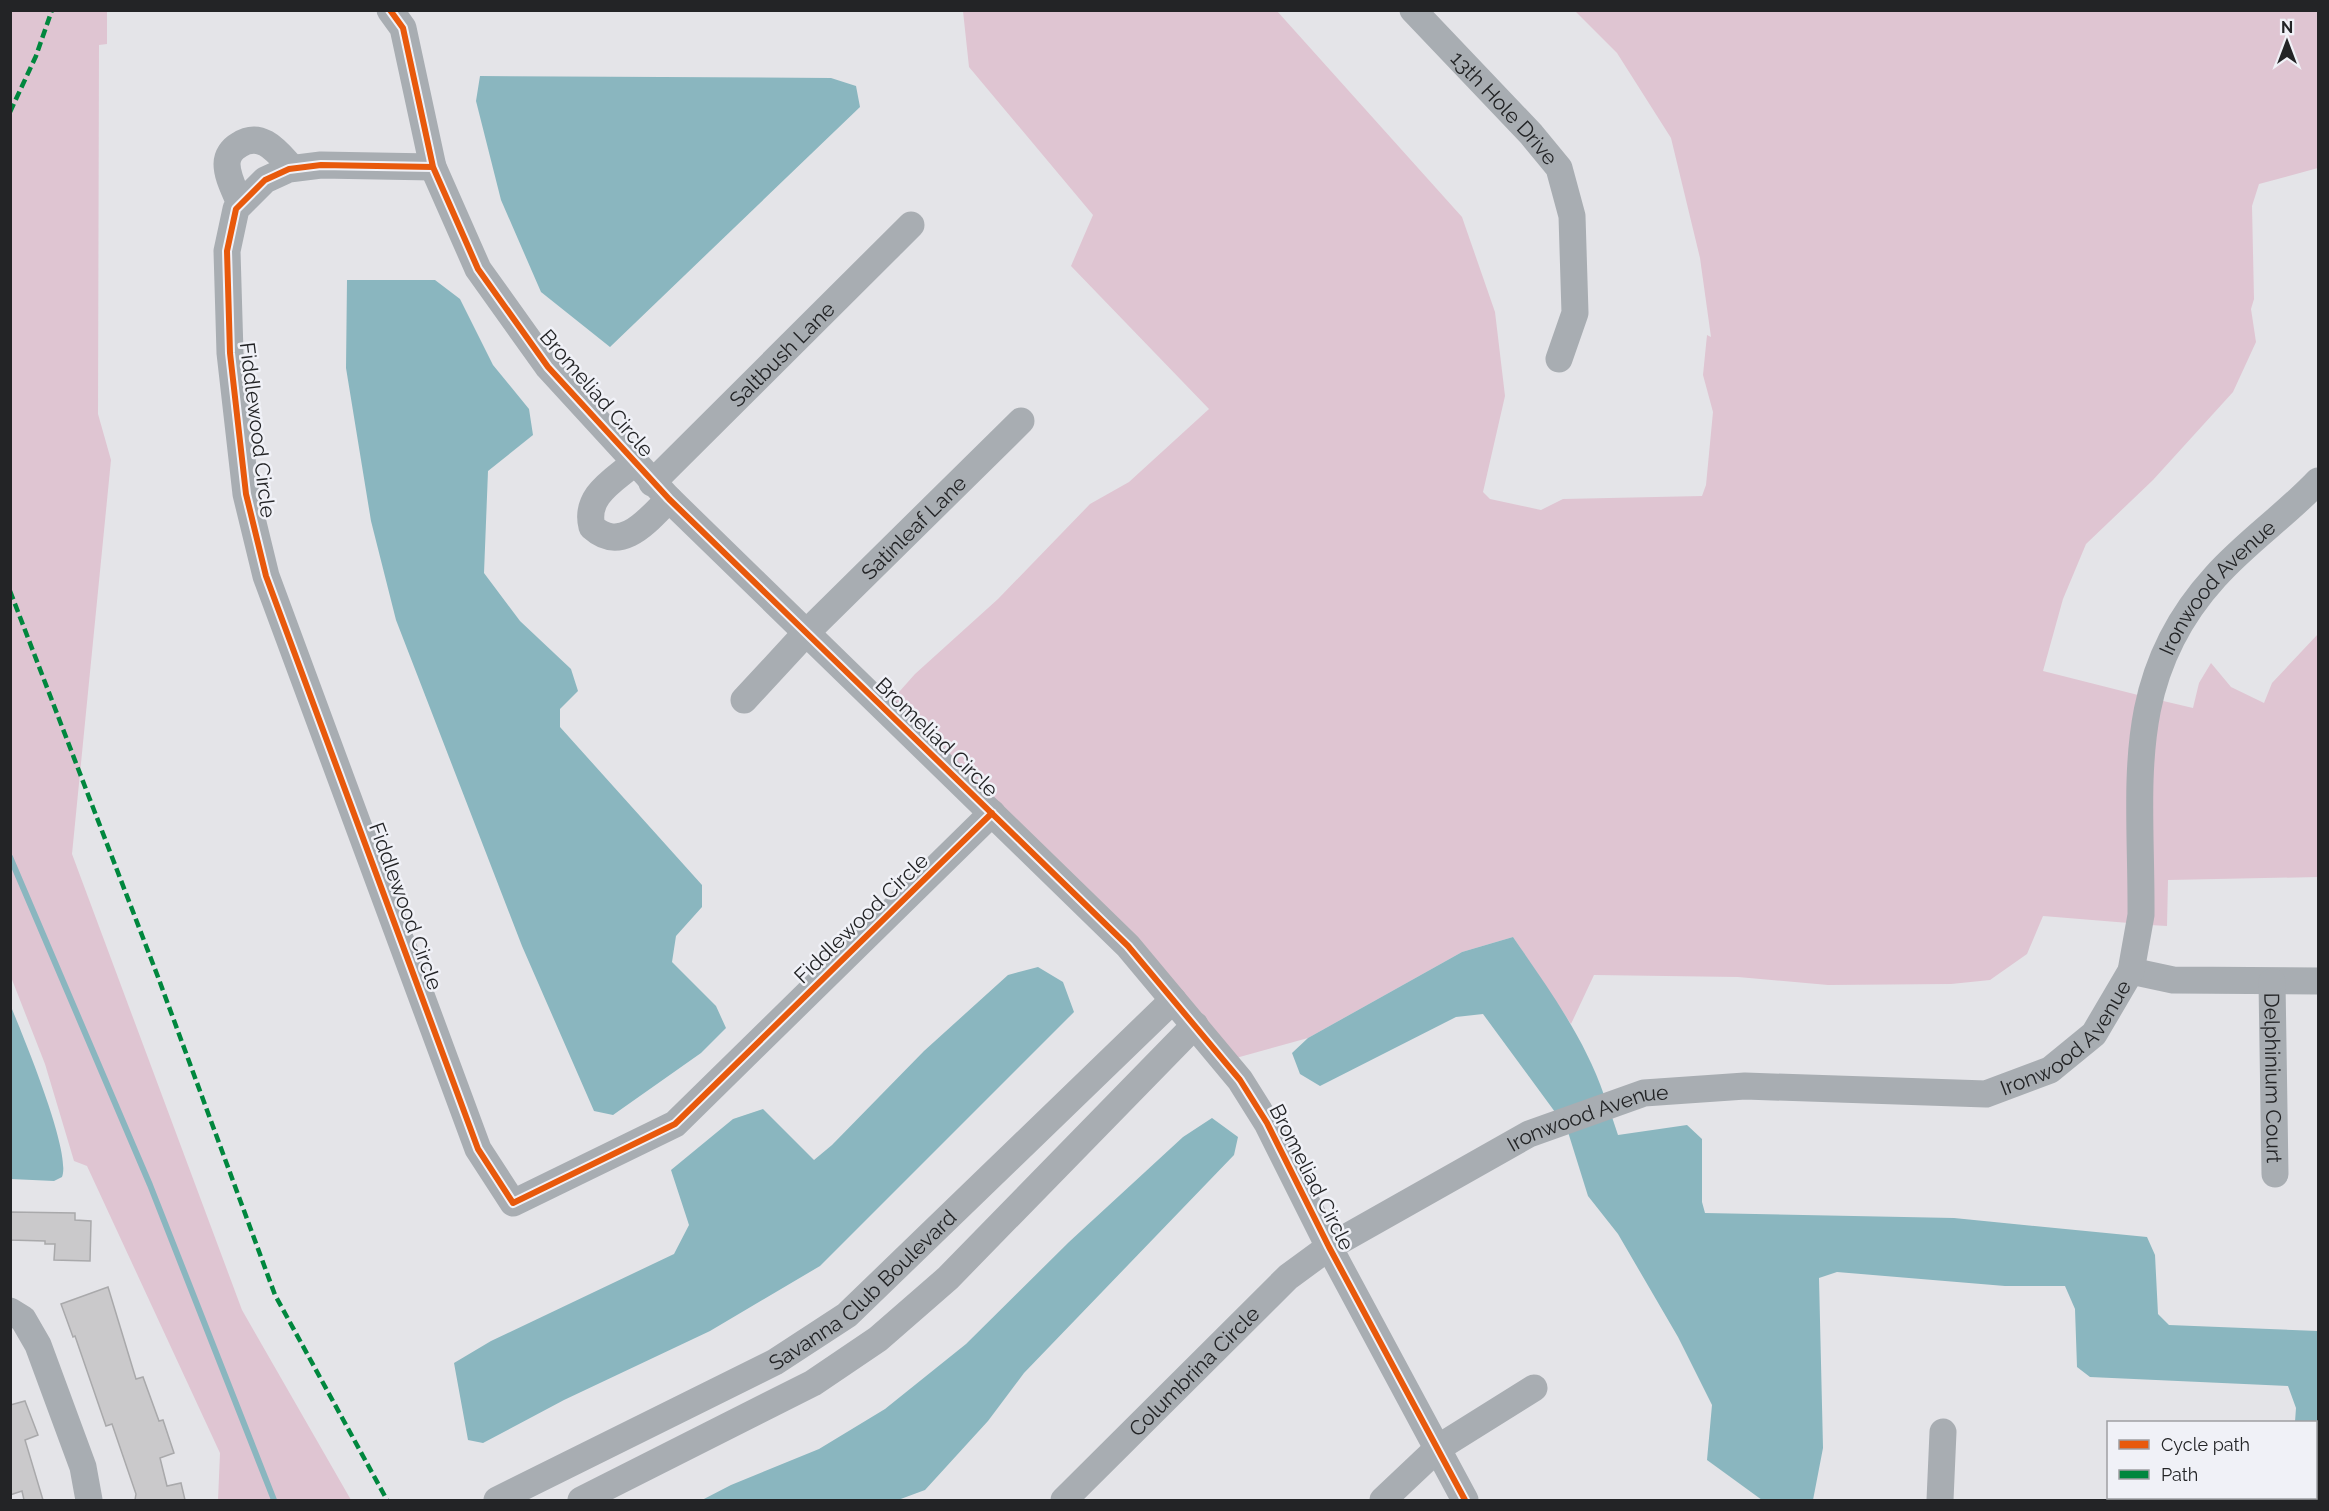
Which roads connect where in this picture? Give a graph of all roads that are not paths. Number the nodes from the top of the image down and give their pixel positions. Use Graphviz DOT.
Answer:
graph roads {
  1 [pos="1413,10"];
  2 [pos="402,16"];
  3 [pos="433,167"];
  4 [pos="292,168"];
  5 [pos="240,204"];
  6 [pos="910,225"];
  7 [pos="1559,359"];
  8 [pos="1021,421"];
  9 [pos="634,463"];
  10 [pos="2319,481"];
  11 [pos="661,491"];
  12 [pos="805,634"];
  13 [pos="744,700"];
  14 [pos="992,813"];
  15 [pos="2131,971"];
  16 [pos="2319,981"];
  17 [pos="2272,982"];
  18 [pos="1173,1000"];
  19 [pos="1195,1026"];
  20 [pos="2275,1174"];
  21 [pos="1329,1247"];
  22 [pos="10,1311"];
  23 [pos="1534,1388"];
  24 [pos="1943,1432"];
  25 [pos="1438,1448"];
  26 [pos="89,1500"];
  27 [pos="498,1500"];
  28 [pos="581,1500"];
  29 [pos="1064,1500"];
  30 [pos="1383,1500"];
  31 [pos="1465,1500"];
  32 [pos="1940,1500"];
  1 -- 7 [label="street, 13th Hole Drive"];
  2 -- 3 [label="street, Bromeliad Circle"];
  3 -- 4 [label="street, Fiddlewood Circle"];
  3 -- 9 [label="street, Bromeliad Circle"];
  4 -- 5 [label="street, Fiddlewood Circle"];
  4 -- 5 [label="street"];
  5 -- 14 [label="street, Fiddlewood Circle"];
  6 -- 11 [label="street, Saltbush Lane"];
  8 -- 12 [label="street, Satinleaf Lane"];
  9 -- 11 [label="street, Bromeliad Circle"];
  9 -- 11 [label="street, Saltbush Lane"];
  10 -- 15 [label="street, Ironwood Avenue"];
  11 -- 12 [label="street, Bromeliad Circle"];
  12 -- 13 [label="street, Satinleaf Lane"];
  12 -- 14 [label="street, Bromeliad Circle"];
  14 -- 18 [label="street, Bromeliad Circle"];
  15 -- 17 [label="street"];
  15 -- 21 [label="street, Ironwood Avenue"];
  16 -- 17 [label="street"];
  17 -- 20 [label="street, Delphinium Court"];
  18 -- 19 [label="street, Bromeliad Circle"];
  18 -- 27 [label="street, Savanna Club Boulevard"];
  19 -- 21 [label="street, Bromeliad Circle"];
  19 -- 28 [label="street, Savanna Club Boulevard"];
  21 -- 25 [label="street, Bromeliad Circle"];
  21 -- 29 [label="street, Columbrina Circle"];
  22 -- 26 [label="street"];
  23 -- 25 [label="street"];
  24 -- 32 [label="street"];
  25 -- 30 [label="street"];
  25 -- 31 [label="street, Bromeliad Circle"];
}
